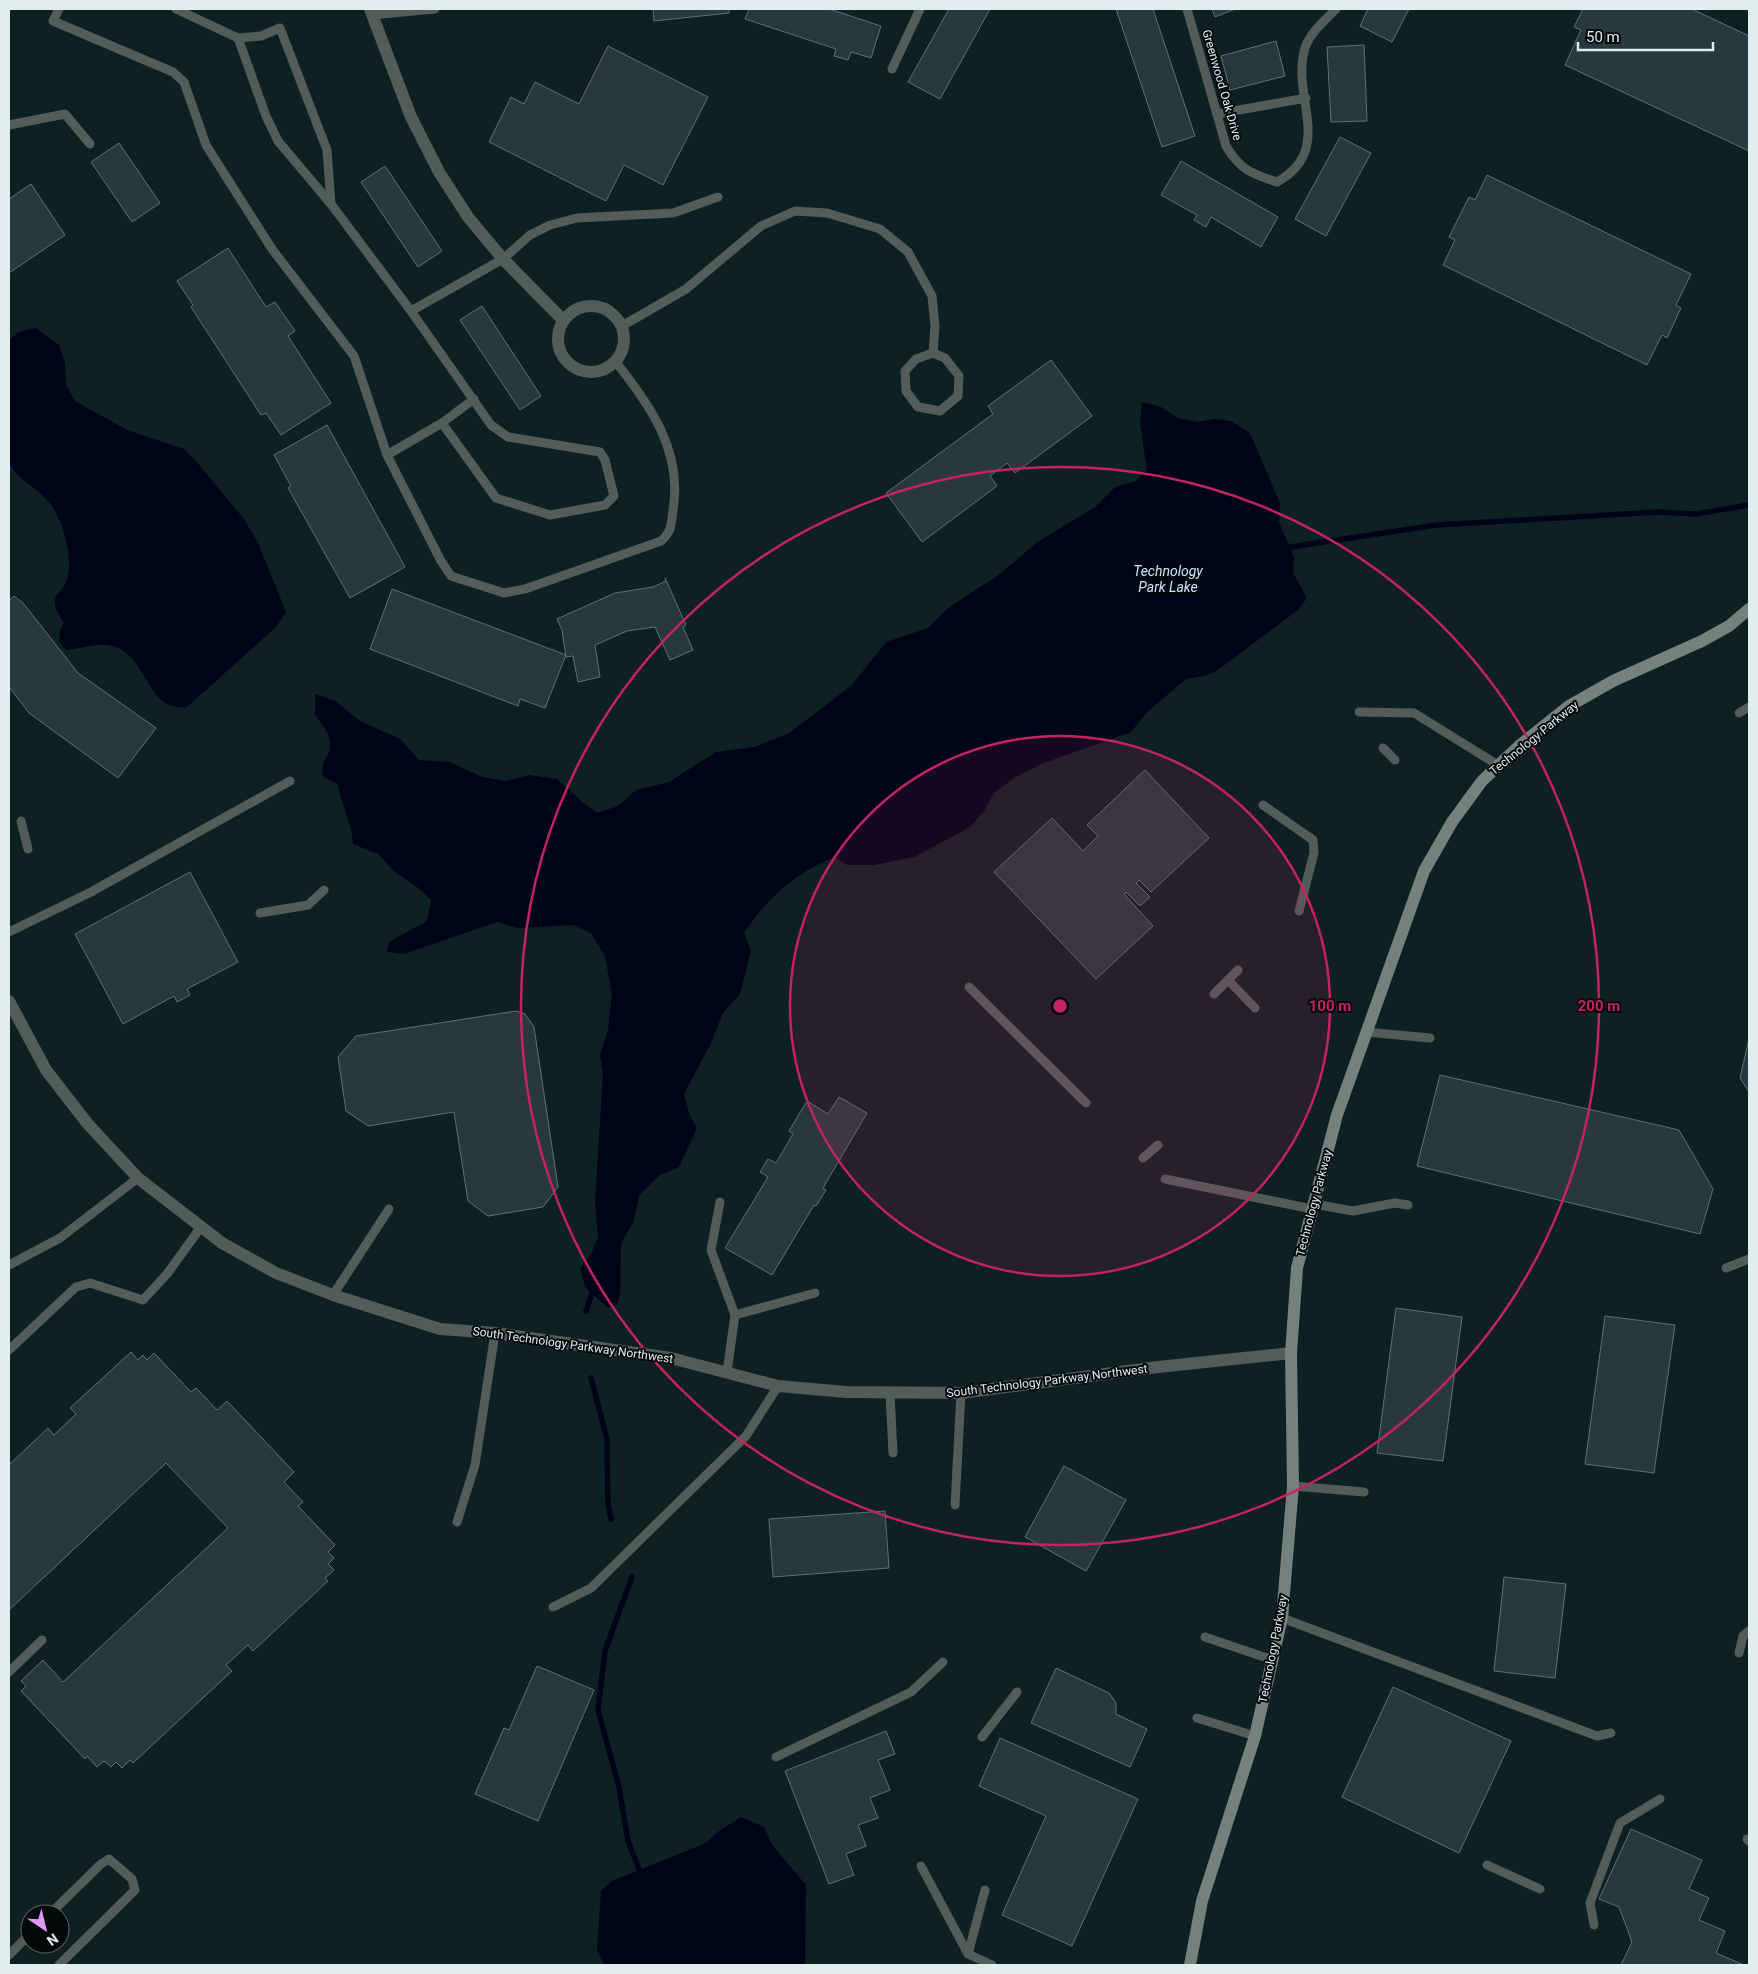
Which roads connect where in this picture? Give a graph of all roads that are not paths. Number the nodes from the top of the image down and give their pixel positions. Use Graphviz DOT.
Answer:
graph roads {
  1 [pos="58,9"];
  2 [pos="176,9"];
  3 [pos="435,9"];
  4 [pos="1187,9"];
  5 [pos="1336,9"];
  6 [pos="917,10"];
  7 [pos="370,12"];
  8 [pos="238,38"];
  9 [pos="892,70"];
  10 [pos="1306,98"];
  11 [pos="1217,114"];
  12 [pos="9,125"];
  13 [pos="90,144"];
  14 [pos="718,197"];
  15 [pos="331,204"];
  16 [pos="503,259"];
  17 [pos="411,311"];
  18 [pos="563,320"];
  19 [pos="622,326"];
  20 [pos="933,354"];
  21 [pos="615,361"];
  22 [pos="474,399"];
  23 [pos="442,423"];
  24 [pos="387,455"];
  25 [pos="1749,609"];
  26 [pos="1749,706"];
  27 [pos="1359,712"];
  28 [pos="1739,713"];
  29 [pos="1384,748"];
  30 [pos="1395,760"];
  31 [pos="1498,765"];
  32 [pos="290,781"];
  33 [pos="1263,805"];
  34 [pos="21,821"];
  35 [pos="28,849"];
  36 [pos="324,890"];
  37 [pos="1299,911"];
  38 [pos="260,913"];
  39 [pos="9,932"];
  40 [pos="1238,970"];
  41 [pos="1228,980"];
  42 [pos="969,987"];
  43 [pos="1214,994"];
  44 [pos="9,1001"];
  45 [pos="1255,1008"];
  46 [pos="1366,1032"];
  47 [pos="1430,1038"];
  48 [pos="1086,1103"];
  49 [pos="1158,1145"];
  50 [pos="1143,1158"];
  51 [pos="138,1178"];
  52 [pos="1165,1179"];
  53 [pos="720,1202"];
  54 [pos="1408,1205"];
  55 [pos="1313,1207"];
  56 [pos="389,1209"];
  57 [pos="201,1227"];
  58 [pos="1749,1259"];
  59 [pos="9,1265"];
  60 [pos="1726,1268"];
  61 [pos="814,1293"];
  62 [pos="333,1295"];
  63 [pos="735,1315"];
  64 [pos="495,1333"];
  65 [pos="9,1350"];
  66 [pos="1291,1354"];
  67 [pos="727,1372"];
  68 [pos="778,1386"];
  69 [pos="961,1393"];
  70 [pos="890,1394"];
  71 [pos="893,1453"];
  72 [pos="1293,1486"];
  73 [pos="1364,1492"];
  74 [pos="956,1505"];
  75 [pos="457,1522"];
  76 [pos="553,1607"];
  77 [pos="1282,1618"];
  78 [pos="1749,1631"];
  79 [pos="1205,1637"];
  80 [pos="42,1640"];
  81 [pos="1739,1653"];
  82 [pos="1273,1660"];
  83 [pos="943,1662"];
  84 [pos="9,1672"];
  85 [pos="1017,1692"];
  86 [pos="1197,1718"];
  87 [pos="1611,1733"];
  88 [pos="1255,1736"];
  89 [pos="982,1737"];
  90 [pos="776,1757"];
  91 [pos="1660,1799"];
  92 [pos="1487,1865"];
  93 [pos="921,1866"];
  94 [pos="1540,1889"];
  95 [pos="985,1890"];
  96 [pos="60,1904"];
  97 [pos="1594,1924"];
  98 [pos="20,1944"];
  99 [pos="70,1953"];
  100 [pos="69,1954"];
  101 [pos="968,1954"];
  102 [pos="9,1955"];
  103 [pos="58,1965"];
  104 [pos="992,1965"];
  105 [pos="1190,1965"];
  1 -- 24 [label="lane"];
  2 -- 8 [label="lane"];
  3 -- 7 [label="lane"];
  4 -- 11 [label="lane, Greenwood Oak Drive"];
  5 -- 10 [label="lane, Greenwood Oak Drive"];
  6 -- 9 [label="lane"];
  7 -- 16 [label="street"];
  8 -- 15 [label="lane"];
  8 -- 15 [label="lane"];
  10 -- 11 [label="lane"];
  10 -- 11 [label="lane, Greenwood Oak Drive"];
  12 -- 13 [label="lane"];
  14 -- 16 [label="lane"];
  15 -- 17 [label="lane"];
  16 -- 17 [label="lane"];
  16 -- 18 [label="street"];
  17 -- 22 [label="lane"];
  18 -- 19 [label="street"];
  18 -- 21 [label="street"];
  19 -- 20 [label="lane"];
  19 -- 21 [label="street"];
  20 -- 20 [label="lane"];
  21 -- 24 [label="lane"];
  22 -- 23 [label="lane"];
  22 -- 23 [label="lane"];
  23 -- 24 [label="lane"];
  25 -- 31 [label="street, Technology Parkway"];
  26 -- 28 [label="lane"];
  27 -- 31 [label="lane"];
  29 -- 30 [label="lane"];
  31 -- 46 [label="street, Technology Parkway"];
  32 -- 39 [label="lane"];
  33 -- 37 [label="lane"];
  34 -- 35 [label="lane"];
  36 -- 38 [label="lane"];
  40 -- 41 [label="lane"];
  41 -- 43 [label="lane"];
  41 -- 45 [label="lane"];
  42 -- 48 [label="lane"];
  44 -- 51 [label="street, South Technology Parkway Northwest"];
  46 -- 47 [label="lane"];
  46 -- 55 [label="street, Technology Parkway"];
  49 -- 50 [label="lane"];
  51 -- 57 [label="street, South Technology Parkway Northwest"];
  51 -- 59 [label="lane"];
  52 -- 55 [label="lane"];
  53 -- 63 [label="lane"];
  54 -- 55 [label="lane"];
  55 -- 66 [label="street, Technology Parkway"];
  56 -- 62 [label="lane"];
  57 -- 62 [label="street, South Technology Parkway Northwest"];
  57 -- 65 [label="lane"];
  58 -- 60 [label="lane"];
  61 -- 63 [label="lane"];
  62 -- 64 [label="street, South Technology Parkway Northwest"];
  63 -- 67 [label="lane"];
  64 -- 67 [label="street, South Technology Parkway Northwest"];
  64 -- 75 [label="lane"];
  66 -- 69 [label="street, South Technology Parkway Northwest"];
  66 -- 72 [label="street, Technology Parkway"];
  67 -- 68 [label="street, South Technology Parkway Northwest"];
  68 -- 70 [label="street, South Technology Parkway Northwest"];
  68 -- 76 [label="lane"];
  69 -- 70 [label="street, South Technology Parkway Northwest"];
  69 -- 74 [label="lane"];
  70 -- 71 [label="lane"];
  72 -- 73 [label="lane"];
  72 -- 77 [label="street, Technology Parkway"];
  77 -- 82 [label="street, Technology Parkway"];
  77 -- 87 [label="lane"];
  78 -- 81 [label="lane"];
  79 -- 82 [label="lane"];
  80 -- 84 [label="lane"];
  82 -- 88 [label="street, Technology Parkway"];
  83 -- 90 [label="lane"];
  85 -- 89 [label="lane"];
  86 -- 88 [label="lane"];
  88 -- 105 [label="street, Technology Parkway"];
  91 -- 97 [label="lane"];
  92 -- 94 [label="lane"];
  93 -- 101 [label="lane"];
  95 -- 101 [label="lane"];
  96 -- 99 [label="lane"];
  98 -- 102 [label="lane"];
  100 -- 103 [label="lane"];
  101 -- 104 [label="lane"];
}
